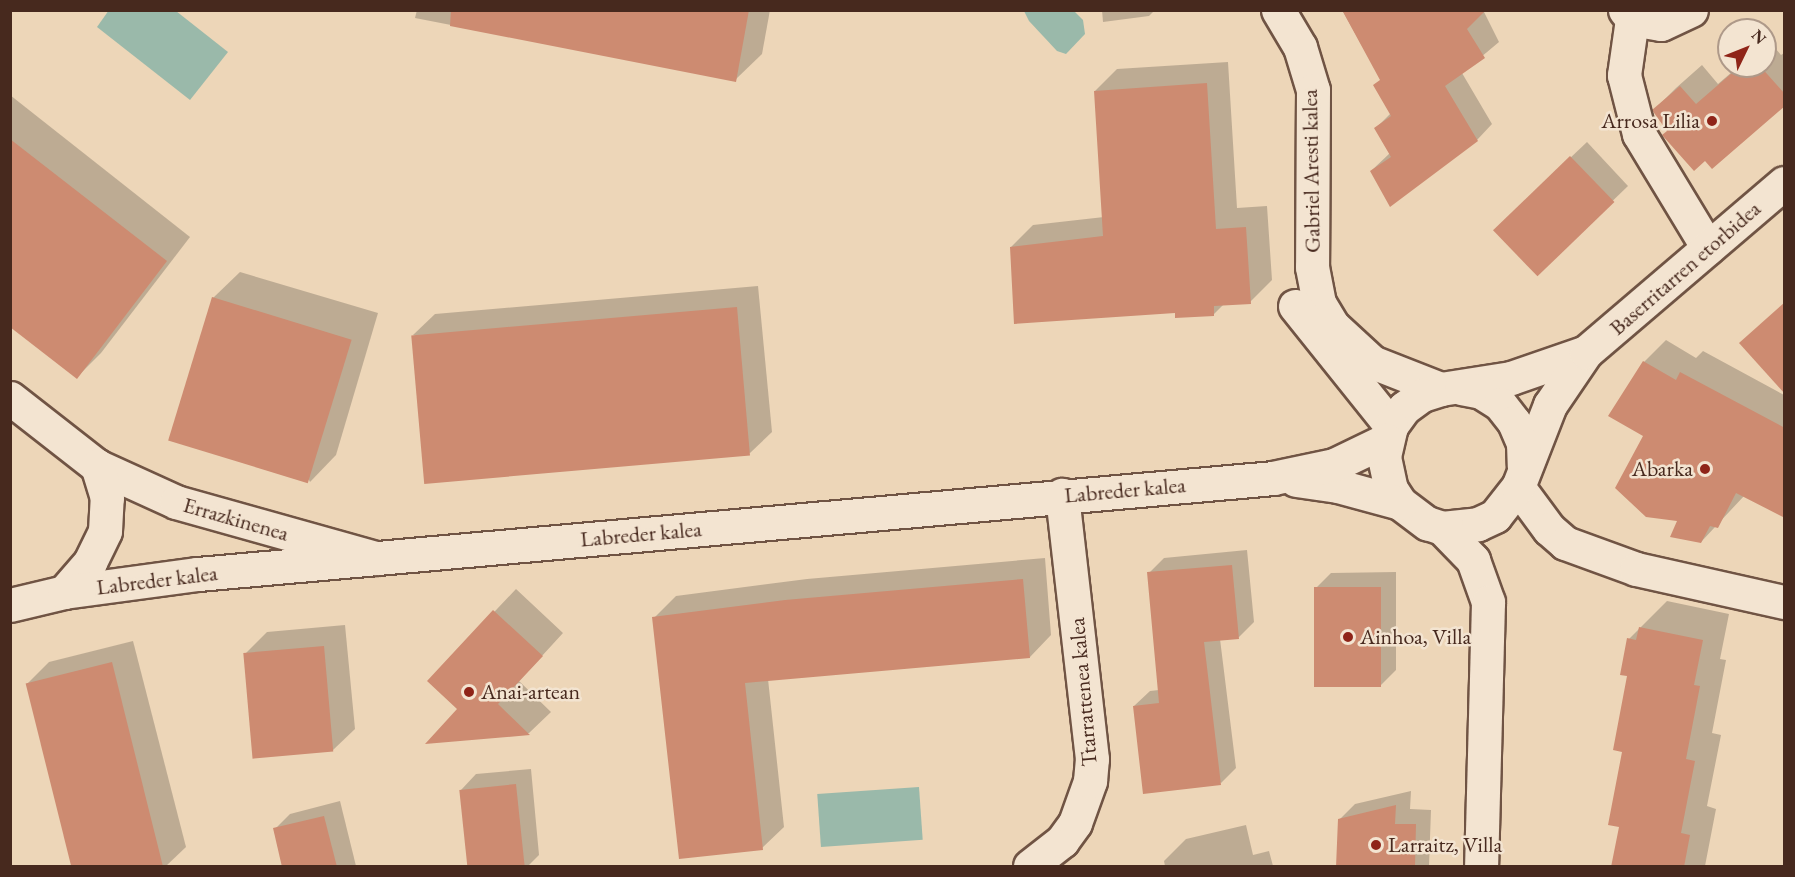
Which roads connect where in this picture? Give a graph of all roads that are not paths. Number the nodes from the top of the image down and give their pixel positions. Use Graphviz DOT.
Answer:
graph roads {
  1 [pos="1278,10"];
  2 [pos="1691,10"];
  3 [pos="1629,15"];
  4 [pos="1785,183"];
  5 [pos="1708,248"];
  6 [pos="1307,304"];
  7 [pos="1586,352"];
  8 [pos="1451,388"];
  9 [pos="10,398"];
  10 [pos="1388,433"];
  11 [pos="98,466"];
  12 [pos="1521,476"];
  13 [pos="1273,478"];
  14 [pos="1062,495"];
  15 [pos="1400,503"];
  16 [pos="1442,528"];
  17 [pos="378,558"];
  18 [pos="64,592"];
  19 [pos="1785,602"];
  20 [pos="10,604"];
  21 [pos="1030,867"];
  22 [pos="1481,867"];
  1 -- 6 [label="street, Gabriel Aresti kalea"];
  2 -- 3 [label="street"];
  3 -- 5 [label="street"];
  4 -- 5 [label="street, Baserritarren etorbidea"];
  5 -- 7 [label="street, Baserritarren etorbidea"];
  6 -- 8 [label="street, Gabriel Aresti kalea"];
  6 -- 10 [label="street, Gabriel Aresti kalea"];
  7 -- 8 [label="street, Baserritarren etorbidea"];
  7 -- 12 [label="street, Baserritarren etorbidea"];
  8 -- 10 [label="street, Baserritarren etorbidea"];
  8 -- 12 [label="street"];
  9 -- 11 [label="street, Errazkinenea"];
  10 -- 13 [label="street, Labreder kalea"];
  10 -- 15 [label="street"];
  11 -- 17 [label="street, Errazkinenea"];
  11 -- 18 [label="street"];
  12 -- 16 [label="street, Baserritarren etorbidea"];
  12 -- 19 [label="street"];
  13 -- 14 [label="street, Labreder kalea"];
  13 -- 15 [label="street, Labreder kalea"];
  14 -- 17 [label="street, Labreder kalea"];
  14 -- 21 [label="street, Ttarrattenea kalea"];
  15 -- 16 [label="street"];
  16 -- 22 [label="street"];
  17 -- 18 [label="street, Labreder kalea"];
  18 -- 20 [label="street, Labreder kalea"];
}
